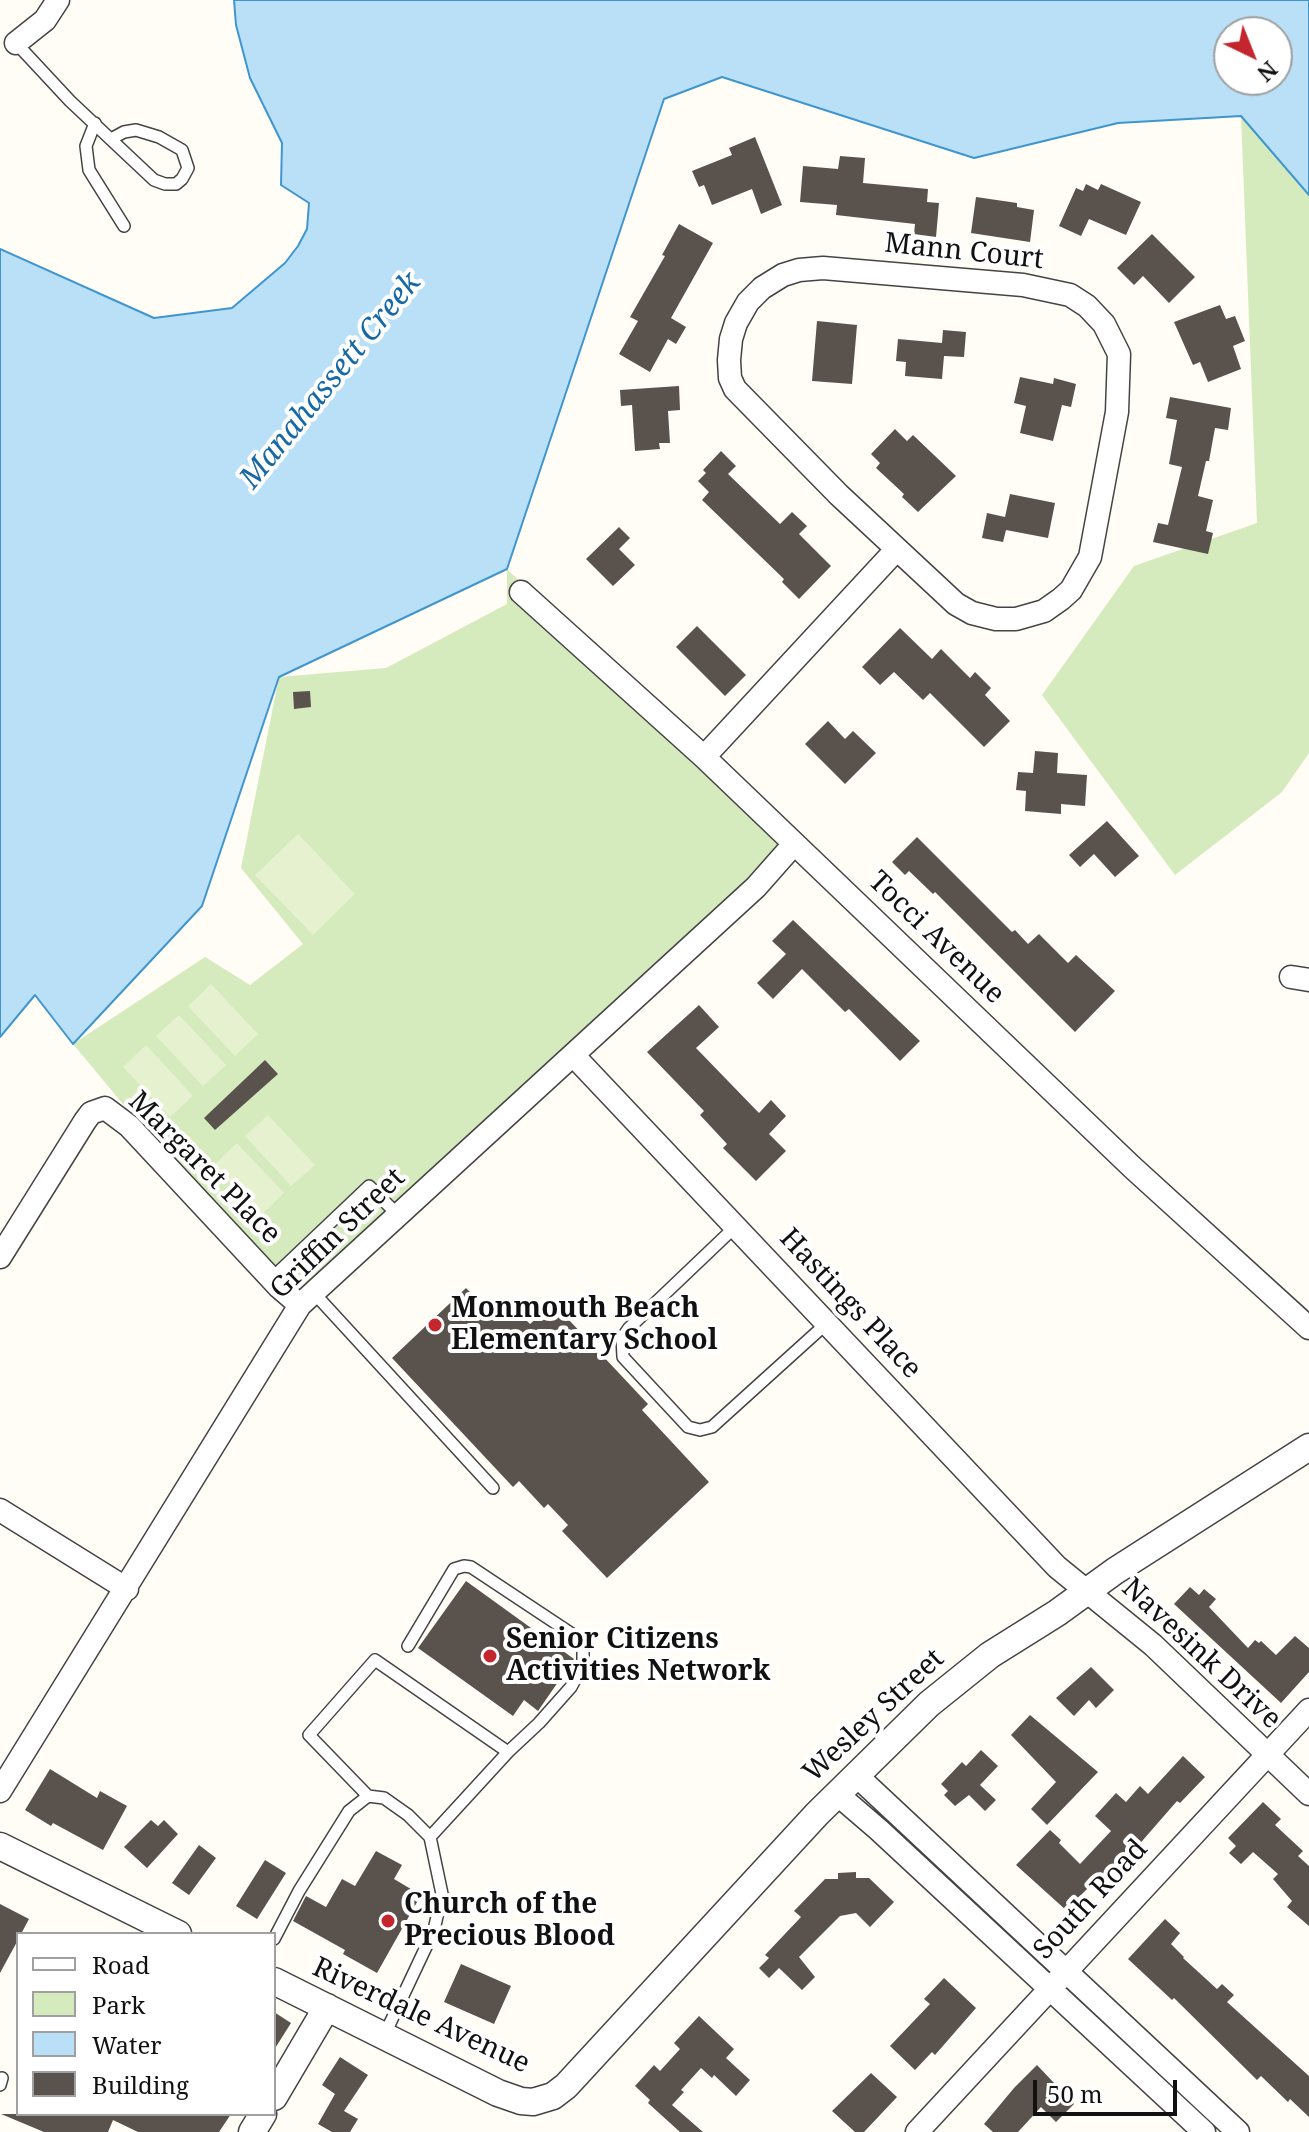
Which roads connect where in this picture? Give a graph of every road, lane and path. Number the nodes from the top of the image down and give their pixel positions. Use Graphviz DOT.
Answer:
graph roads {
  1 [pos="58,0"];
  2 [pos="16,43"];
  3 [pos="95,123"];
  4 [pos="111,139"];
  5 [pos="124,226"];
  6 [pos="896,550"];
  7 [pos="521,592"];
  8 [pos="704,757"];
  9 [pos="794,844"];
  10 [pos="573,1055"];
  11 [pos="398,1215"];
  12 [pos="736,1226"];
  13 [pos="0,1257"];
  14 [pos="271,1279"];
  15 [pos="307,1299"];
  16 [pos="827,1323"];
  17 [pos="1309,1328"];
  18 [pos="1309,1447"];
  19 [pos="493,1488"];
  20 [pos="0,1510"];
  21 [pos="127,1589"];
  22 [pos="1088,1591"];
  23 [pos="408,1646"];
  24 [pos="1309,1710"];
  25 [pos="508,1752"];
  26 [pos="1266,1754"];
  27 [pos="857,1776"];
  28 [pos="0,1791"];
  29 [pos="837,1794"];
  30 [pos="1309,1794"];
  31 [pos="368,1796"];
  32 [pos="430,1837"];
  33 [pos="0,1846"];
  34 [pos="174,1932"];
  35 [pos="276,1935"];
  36 [pos="1065,1972"];
  37 [pos="276,1982"];
  38 [pos="1050,1989"];
  39 [pos="327,2007"];
  40 [pos="384,2036"];
  41 [pos="276,2094"];
  42 [pos="542,2100"];
  43 [pos="1215,2110"];
  44 [pos="1202,2130"];
  45 [pos="917,2132"];
  46 [pos="1238,2132"];
  1 -- 2 [label="street"];
  2 -- 3 [label="lane"];
  3 -- 4 [label="lane"];
  3 -- 5 [label="lane"];
  4 -- 4 [label="lane"];
  6 -- 6 [label="street, Mann Court"];
  6 -- 8 [label="street"];
  7 -- 8 [label="street, Tocci Avenue"];
  8 -- 9 [label="street, Tocci Avenue"];
  9 -- 10 [label="street, Griffin Street"];
  9 -- 17 [label="street, Tocci Avenue"];
  10 -- 11 [label="street, Griffin Street"];
  10 -- 12 [label="street, Hastings Place"];
  11 -- 14 [label="lane"];
  11 -- 15 [label="street, Griffin Street"];
  12 -- 16 [label="street, Hastings Place"];
  12 -- 16 [label="lane"];
  13 -- 14 [label="street, Margaret Place"];
  14 -- 15 [label="street, Margaret Place"];
  15 -- 19 [label="lane"];
  15 -- 21 [label="street, Griffin Street"];
  16 -- 22 [label="street, Hastings Place"];
  18 -- 22 [label="street, Wesley Street"];
  20 -- 21 [label="street"];
  21 -- 28 [label="street, Griffin Street"];
  22 -- 26 [label="street, Navesink Drive"];
  22 -- 27 [label="street, Wesley Street"];
  23 -- 25 [label="lane"];
  24 -- 26 [label="street, South Road"];
  25 -- 31 [label="lane"];
  25 -- 32 [label="lane"];
  26 -- 30 [label="street, Navesink Drive"];
  26 -- 36 [label="street, South Road"];
  27 -- 29 [label="street, Wesley Street"];
  27 -- 36 [label="street"];
  29 -- 38 [label="street"];
  29 -- 42 [label="street, Wesley Street"];
  31 -- 32 [label="lane"];
  31 -- 35 [label="lane"];
  32 -- 40 [label="lane"];
  33 -- 34 [label="street"];
  36 -- 38 [label="street, South Road"];
  36 -- 43 [label="street"];
  37 -- 39 [label="street, Riverdale Avenue"];
  38 -- 44 [label="street"];
  38 -- 45 [label="street, South Road"];
  39 -- 40 [label="street, Riverdale Avenue"];
  39 -- 41 [label="street"];
  40 -- 42 [label="street, Riverdale Avenue"];
  43 -- 44 [label="street"];
  43 -- 46 [label="street"];
}
